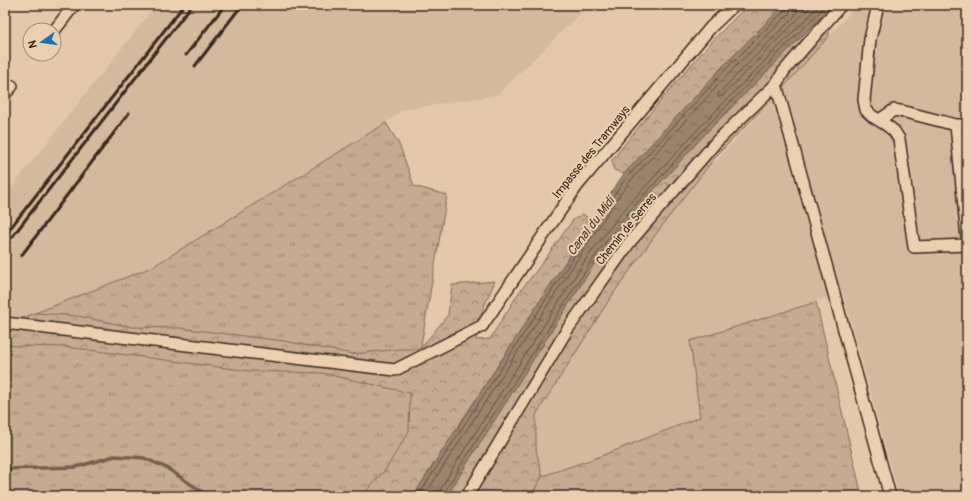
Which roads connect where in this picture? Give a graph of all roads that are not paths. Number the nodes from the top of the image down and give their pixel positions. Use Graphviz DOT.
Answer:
graph roads {
  1 [pos="74,5"];
  2 [pos="734,5"];
  3 [pos="840,5"];
  4 [pos="878,5"];
  5 [pos="61,22"];
  6 [pos="776,84"];
  7 [pos="879,120"];
  8 [pos="962,125"];
  9 [pos="967,238"];
  10 [pos="967,245"];
  11 [pos="5,323"];
  12 [pos="467,496"];
  13 [pos="890,496"];
  1 -- 5 [label="street"];
  2 -- 11 [label="street, Impasse des Tramways"];
  3 -- 6 [label="street, Chemin de Serres"];
  4 -- 7 [label="street"];
  6 -- 12 [label="street, Chemin de Serres"];
  6 -- 13 [label="street"];
  7 -- 8 [label="street"];
  7 -- 10 [label="street"];
  8 -- 9 [label="street"];
}
